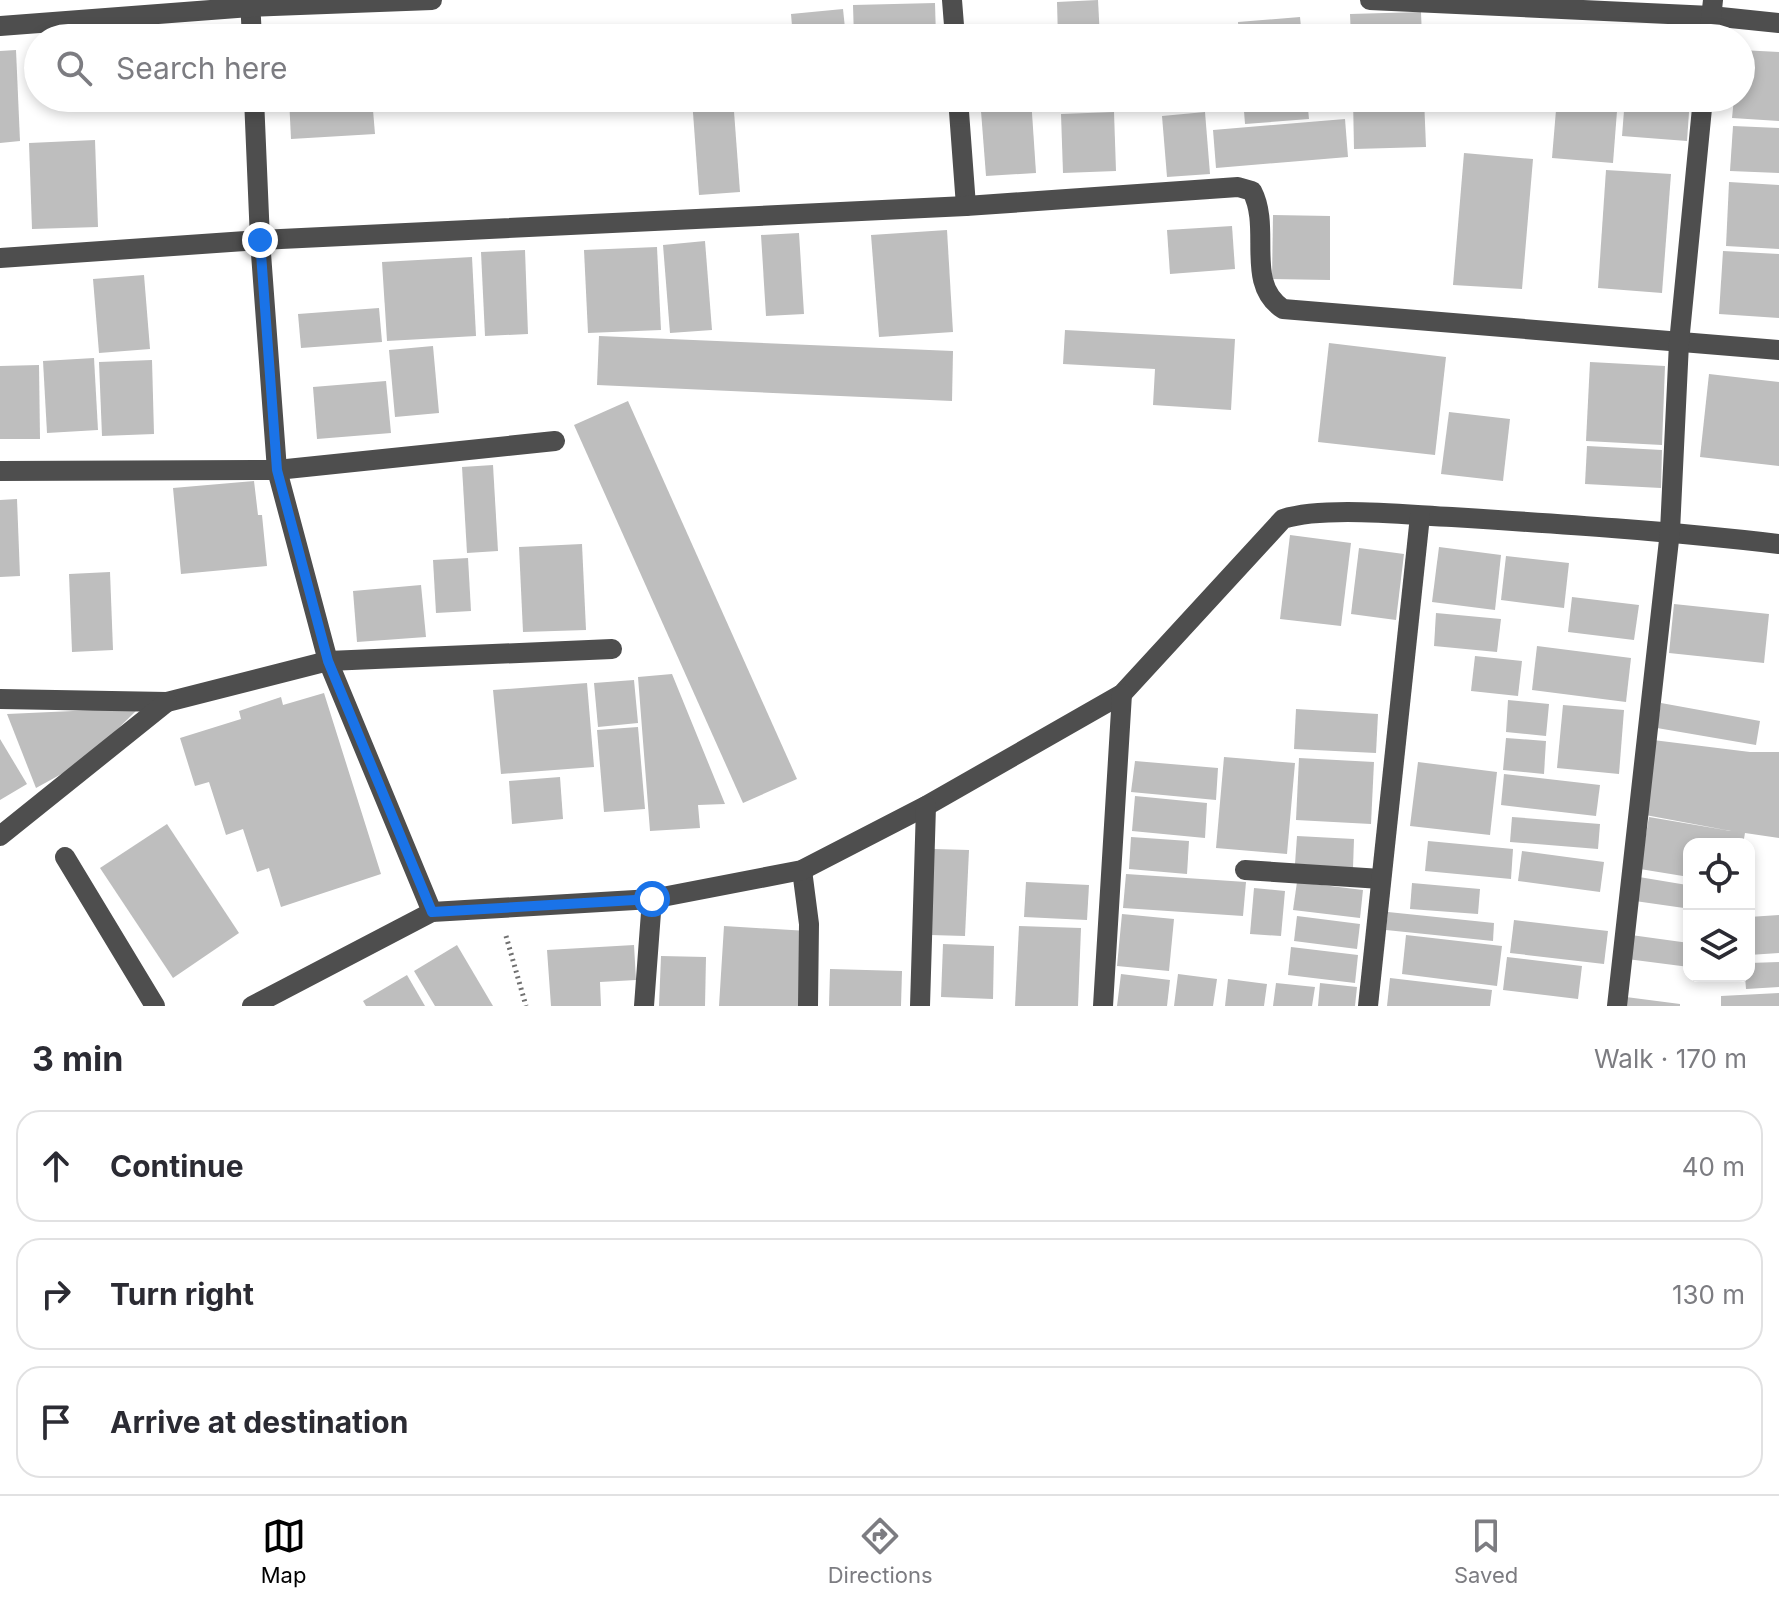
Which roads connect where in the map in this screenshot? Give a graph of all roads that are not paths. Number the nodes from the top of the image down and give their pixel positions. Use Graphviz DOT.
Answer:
graph roads {
  1 [pos="432,0"];
  2 [pos="952,0"];
  3 [pos="1370,0"];
  4 [pos="250,3"];
  5 [pos="1712,8"];
  6 [pos="1779,23"];
  7 [pos="251,24"];
  8 [pos="954,24"];
  9 [pos="0,26"];
  10 [pos="255,112"];
  11 [pos="959,112"];
  12 [pos="1702,112"];
  13 [pos="966,206"];
  14 [pos="260,240"];
  15 [pos="0,258"];
  16 [pos="1679,343"];
  17 [pos="1779,350"];
  18 [pos="555,441"];
  19 [pos="277,470"];
  20 [pos="0,471"];
  21 [pos="1420,516"];
  22 [pos="1670,531"];
  23 [pos="1779,544"];
  24 [pos="612,649"];
  25 [pos="328,661"];
  26 [pos="1122,694"];
  27 [pos="0,699"];
  28 [pos="167,702"];
  29 [pos="926,806"];
  30 [pos="0,836"];
  31 [pos="65,857"];
  32 [pos="802,870"];
  33 [pos="1245,870"];
  34 [pos="1381,879"];
  35 [pos="652,899"];
  36 [pos="432,912"];
  37 [pos="155,1006"];
  38 [pos="252,1006"];
  39 [pos="644,1006"];
  40 [pos="808,1006"];
  41 [pos="920,1006"];
  42 [pos="1103,1006"];
  43 [pos="1368,1006"];
  44 [pos="1617,1006"];
  1 -- 4 [label="street"];
  2 -- 8 [label="street"];
  3 -- 5 [label="street"];
  4 -- 7 [label="street"];
  4 -- 9 [label="street"];
  5 -- 6 [label="street"];
  10 -- 14 [label="street"];
  11 -- 13 [label="street"];
  12 -- 16 [label="street"];
  13 -- 14 [label="street"];
  13 -- 16 [label="street"];
  14 -- 15 [label="street"];
  14 -- 19 [label="street"];
  16 -- 17 [label="street"];
  16 -- 22 [label="street"];
  18 -- 19 [label="street"];
  19 -- 20 [label="street"];
  19 -- 25 [label="street"];
  21 -- 22 [label="street"];
  21 -- 26 [label="street"];
  21 -- 34 [label="street"];
  22 -- 23 [label="street"];
  22 -- 44 [label="street"];
  24 -- 25 [label="street"];
  25 -- 28 [label="street"];
  25 -- 36 [label="street"];
  26 -- 29 [label="street"];
  26 -- 42 [label="street"];
  27 -- 28 [label="street"];
  28 -- 30 [label="street"];
  29 -- 32 [label="street"];
  29 -- 41 [label="street"];
  31 -- 37 [label="street"];
  32 -- 35 [label="street"];
  32 -- 40 [label="street"];
  33 -- 34 [label="street"];
  34 -- 43 [label="street"];
  35 -- 36 [label="street"];
  35 -- 39 [label="street"];
  36 -- 38 [label="street"];
}
